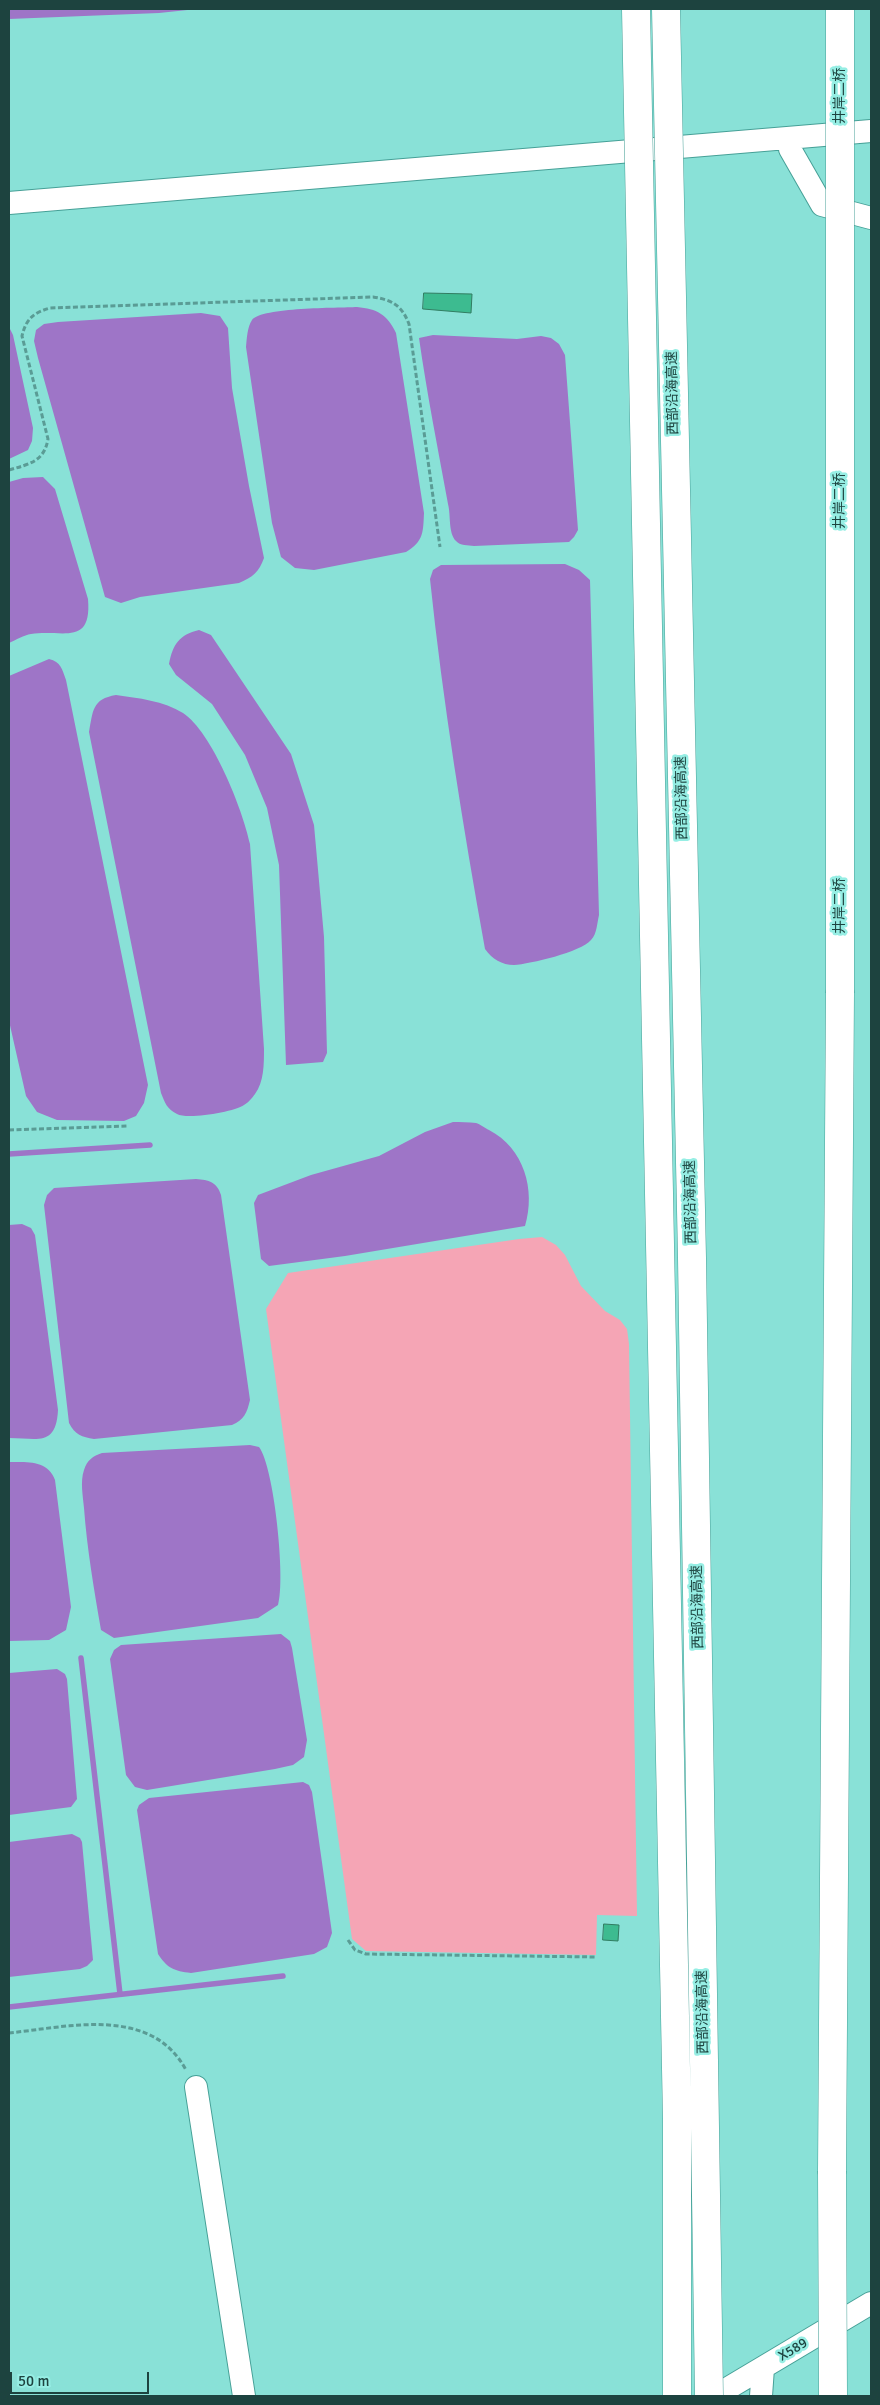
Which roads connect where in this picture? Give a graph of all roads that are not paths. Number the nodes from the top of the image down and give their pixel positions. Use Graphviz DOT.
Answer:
graph roads {
  1 [pos="636,9"];
  2 [pos="666,9"];
  3 [pos="840,9"];
  4 [pos="871,131"];
  5 [pos="790,149"];
  6 [pos="639,150"];
  7 [pos="9,203"];
  8 [pos="871,218"];
  9 [pos="196,2087"];
  10 [pos="871,2303"];
  11 [pos="763,2368"];
  12 [pos="244,2396"];
  13 [pos="678,2396"];
  14 [pos="709,2396"];
  15 [pos="715,2396"];
  16 [pos="761,2396"];
  17 [pos="833,2396"];
  1 -- 13 [label="highway, 西部沿海高速, bridge"];
  2 -- 14 [label="highway, 西部沿海高速, bridge"];
  3 -- 17 [label="highway, 井岸二桥, bridge"];
  4 -- 6 [label="street"];
  5 -- 8 [label="street"];
  6 -- 7 [label="street"];
  6 -- 13 [label="street"];
  9 -- 12 [label="street"];
  10 -- 11 [label="street, X589 / X589"];
  11 -- 15 [label="street, X589 / X589"];
  11 -- 16 [label="street"];
}
